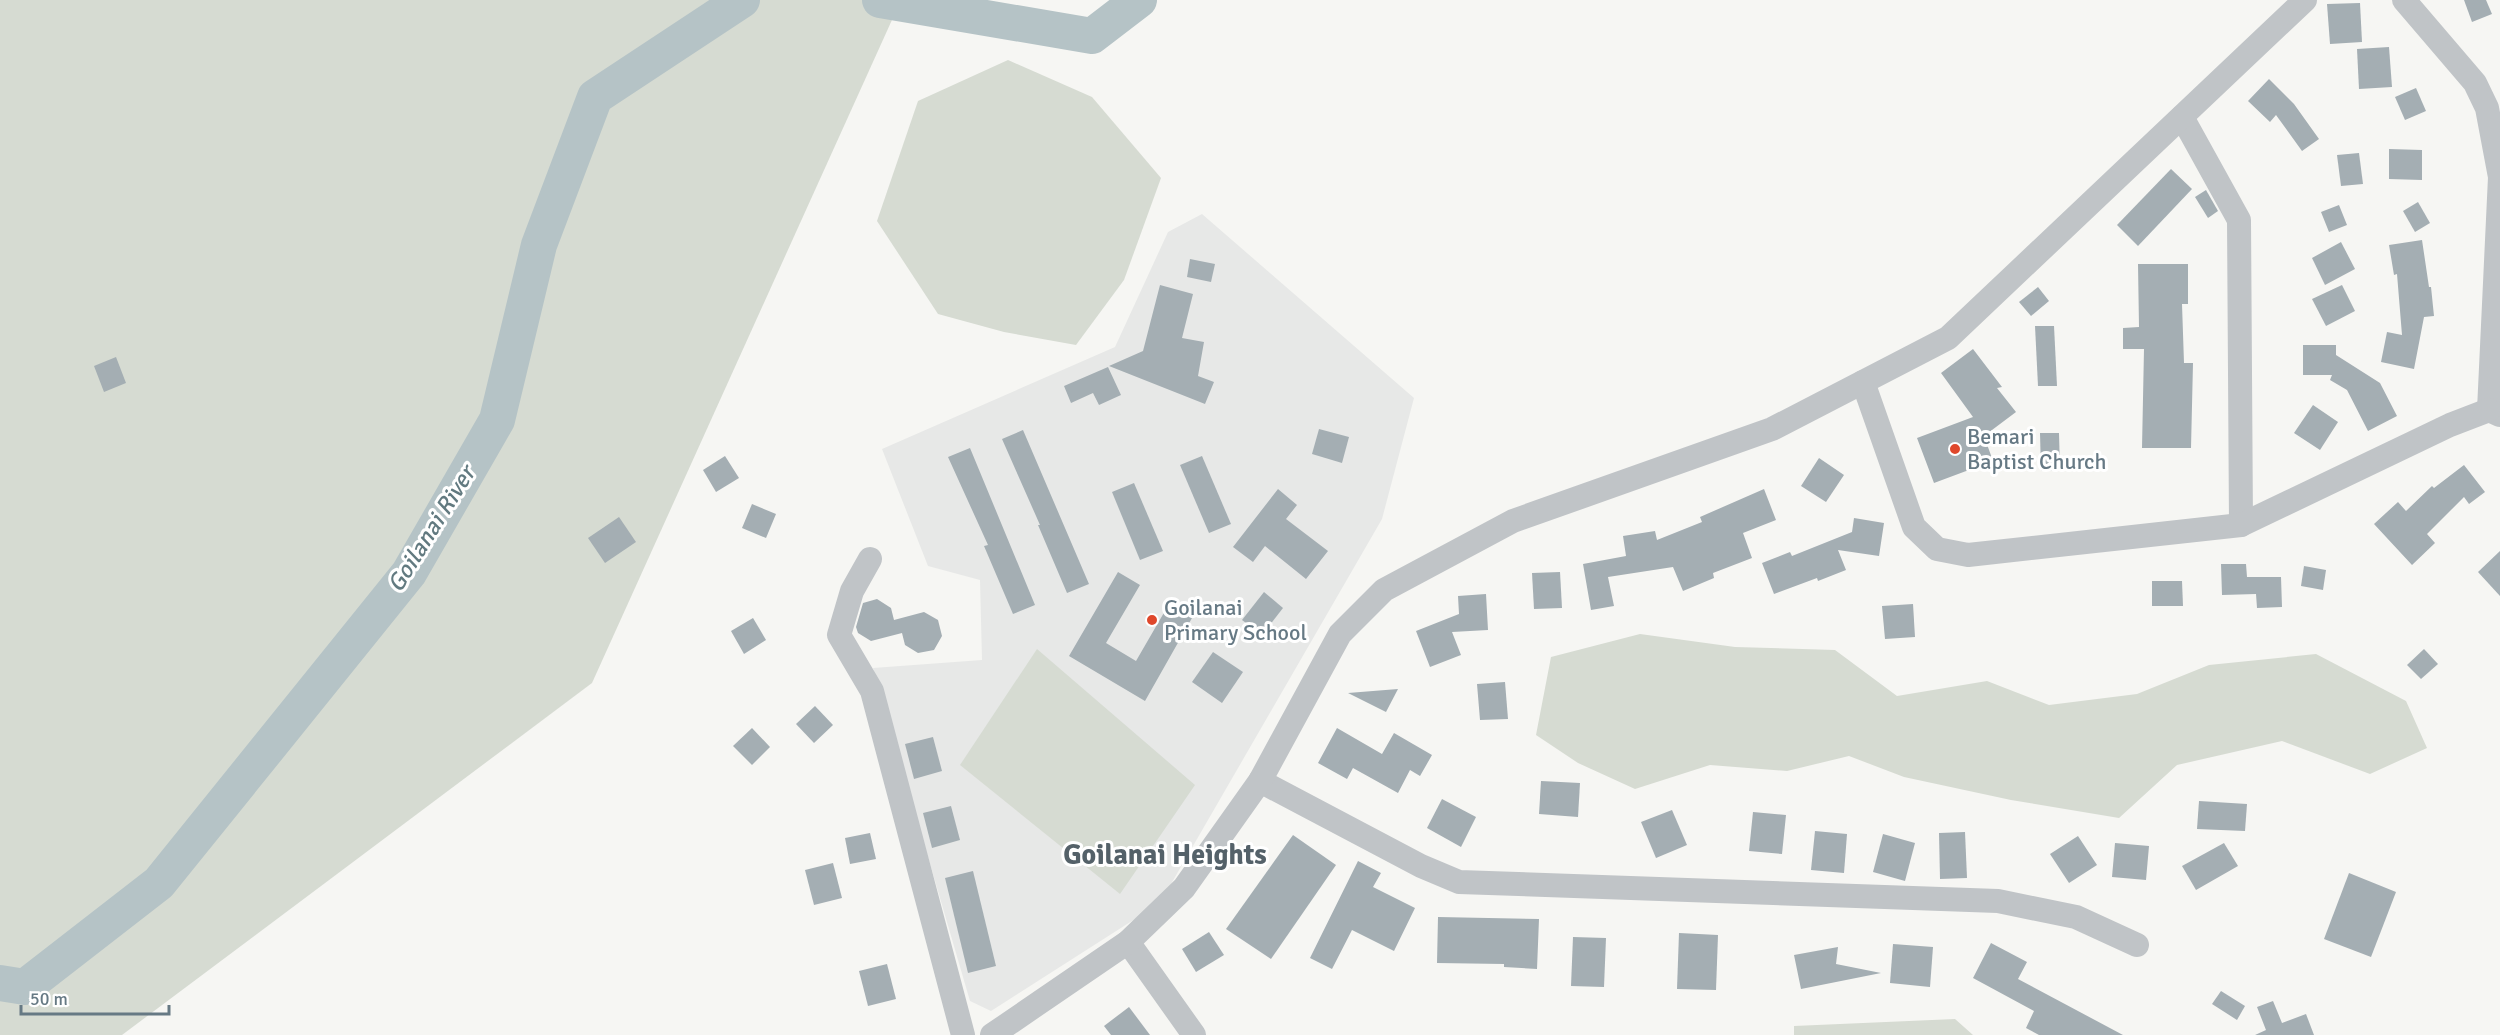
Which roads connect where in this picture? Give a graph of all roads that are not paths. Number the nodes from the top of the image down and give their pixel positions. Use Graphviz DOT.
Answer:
graph roads {
  1 [pos="2305,0"];
  2 [pos="2404,0"];
  3 [pos="2182,117"];
  4 [pos="2500,177"];
  5 [pos="1863,382"];
  6 [pos="2494,413"];
  7 [pos="2241,525"];
  8 [pos="870,559"];
  9 [pos="1260,781"];
  10 [pos="1128,942"];
  11 [pos="2137,945"];
  12 [pos="963,1035"];
  13 [pos="992,1035"];
  14 [pos="1194,1035"];
  1 -- 3 [label="street"];
  2 -- 4 [label="street"];
  3 -- 5 [label="street"];
  3 -- 7 [label="street"];
  4 -- 6 [label="street"];
  5 -- 7 [label="street"];
  5 -- 9 [label="street"];
  6 -- 7 [label="street"];
  8 -- 12 [label="street"];
  9 -- 10 [label="street"];
  9 -- 11 [label="street"];
  10 -- 13 [label="street"];
  10 -- 14 [label="street"];
}
